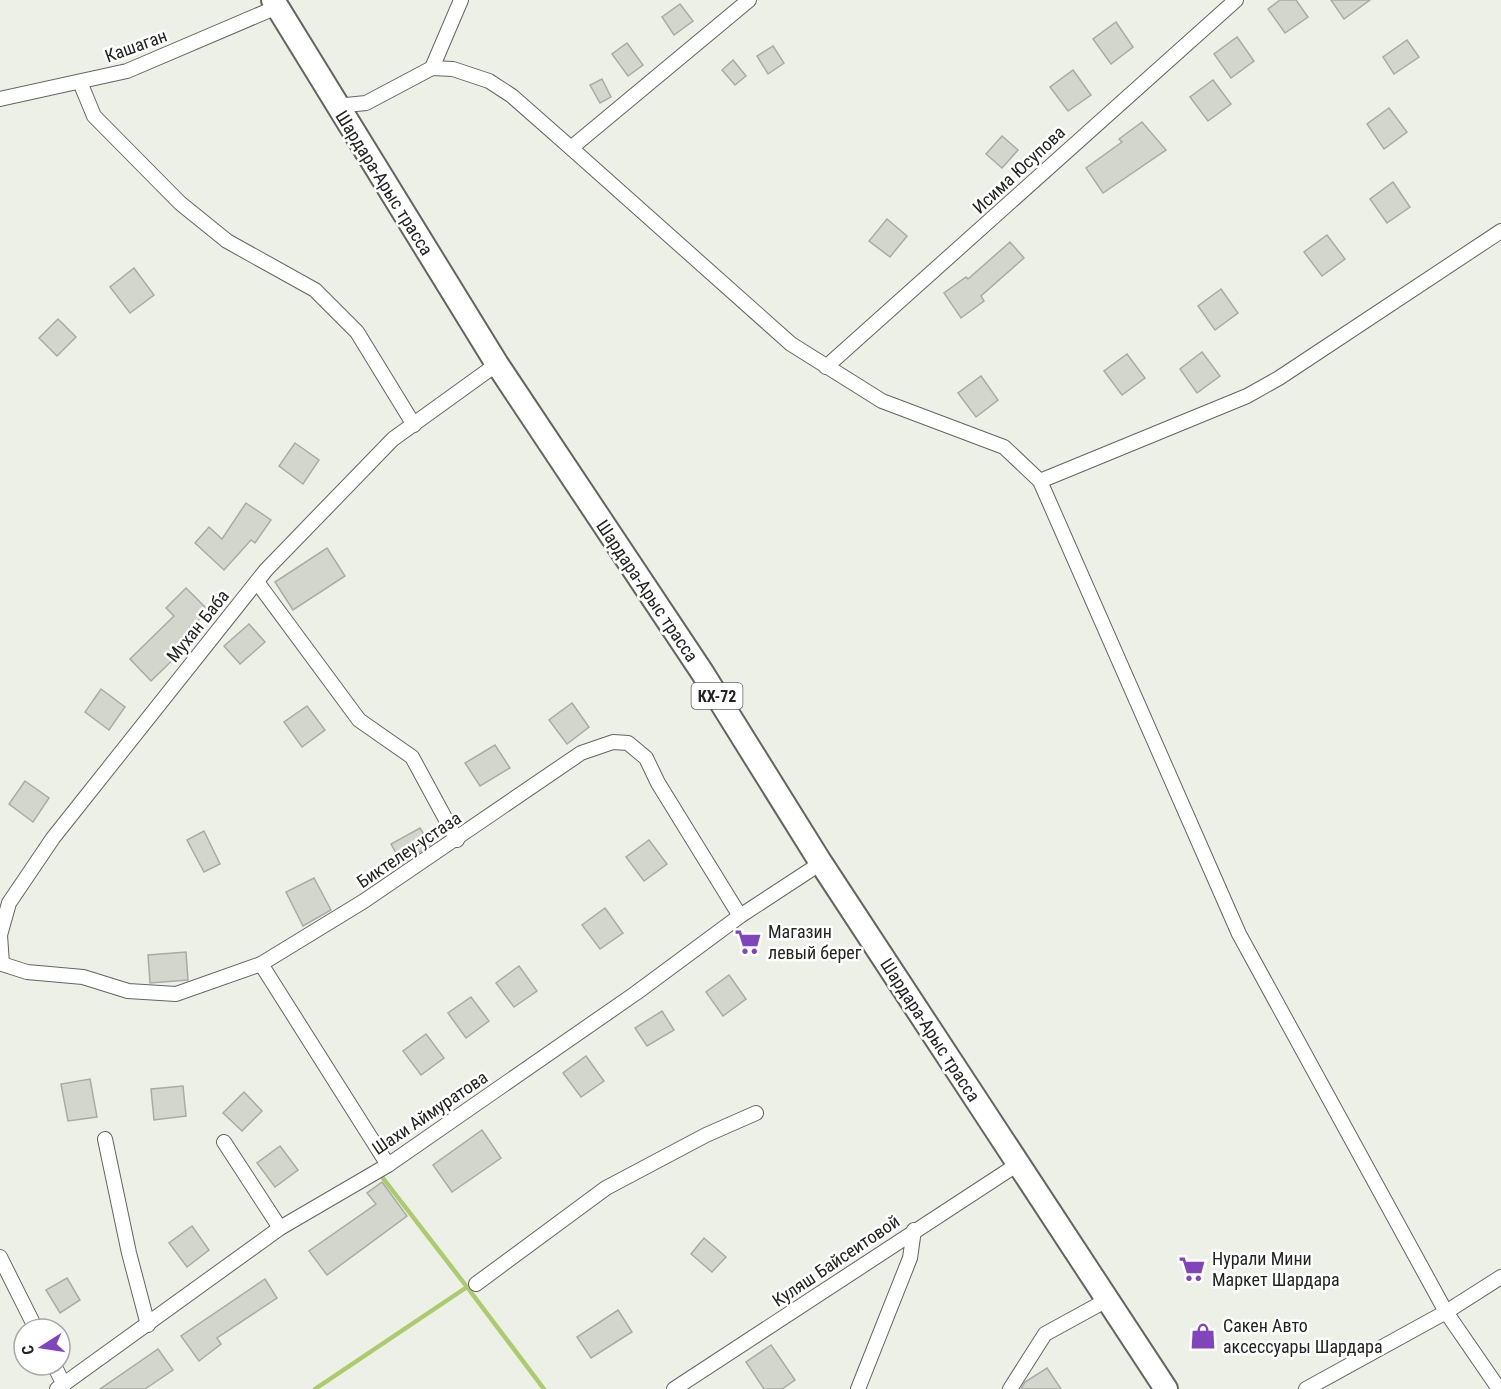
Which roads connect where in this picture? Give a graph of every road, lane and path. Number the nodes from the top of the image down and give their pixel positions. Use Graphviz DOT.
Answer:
graph roads {
  1 [pos="461,0"];
  2 [pos="749,0"];
  3 [pos="1236,0"];
  4 [pos="275,3"];
  5 [pos="432,68"];
  6 [pos="80,82"];
  7 [pos="0,99"];
  8 [pos="336,106"];
  9 [pos="571,148"];
  10 [pos="1498,230"];
  11 [pos="497,364"];
  12 [pos="826,367"];
  13 [pos="414,425"];
  14 [pos="1040,482"];
  15 [pos="257,582"];
  16 [pos="457,840"];
  17 [pos="821,863"];
  18 [pos="740,916"];
  19 [pos="1,964"];
  20 [pos="261,964"];
  21 [pos="756,1113"];
  22 [pos="105,1139"];
  23 [pos="224,1142"];
  24 [pos="1018,1164"];
  25 [pos="388,1165"];
  26 [pos="280,1228"];
  27 [pos="914,1230"];
  28 [pos="0,1257"];
  29 [pos="1501,1277"];
  30 [pos="477,1284"];
  31 [pos="1107,1300"];
  32 [pos="1446,1311"];
  33 [pos="30,1317"];
  34 [pos="148,1325"];
  35 [pos="61,1387"];
  36 [pos="674,1389"];
  37 [pos="858,1389"];
  38 [pos="1010,1389"];
  39 [pos="1166,1389"];
  40 [pos="1306,1389"];
  41 [pos="1499,1389"];
  1 -- 5 [label="street"];
  2 -- 9 [label="street"];
  3 -- 12 [label="street, Исима Юсупова"];
  4 -- 6 [label="street, Кашаган"];
  4 -- 8 [label="main road, Шардара-Арыс трасса / КХ-72"];
  5 -- 8 [label="street"];
  5 -- 9 [label="street"];
  6 -- 7 [label="street, Кашаган"];
  6 -- 13 [label="street"];
  8 -- 11 [label="main road, Шардара-Арыс трасса / КХ-72"];
  9 -- 12 [label="street"];
  10 -- 14 [label="street"];
  11 -- 13 [label="street, Мухан Баба"];
  11 -- 17 [label="main road, Шардара-Арыс трасса / КХ-72"];
  12 -- 14 [label="street"];
  13 -- 15 [label="street, Мухан Баба"];
  14 -- 32 [label="street"];
  15 -- 16 [label="street"];
  15 -- 19 [label="street, Мухан Баба"];
  16 -- 18 [label="street, Биктелеу-устаза"];
  16 -- 20 [label="street, Биктелеу-устаза"];
  17 -- 18 [label="street, Шахи Аймуратова"];
  17 -- 24 [label="main road, Шардара-Арыс трасса / КХ-72"];
  18 -- 25 [label="street, Шахи Аймуратова"];
  19 -- 20 [label="street, Биктелеу-устаза"];
  20 -- 25 [label="street"];
  21 -- 30 [label="street"];
  22 -- 34 [label="street"];
  23 -- 26 [label="street"];
  24 -- 27 [label="street, Куляш Байсеитовой"];
  24 -- 31 [label="main road, Шардара-Арыс трасса / КХ-72"];
  25 -- 26 [label="street, Шахи Аймуратова"];
  26 -- 34 [label="street, Шахи Аймуратова"];
  27 -- 36 [label="street, Куляш Байсеитовой"];
  27 -- 37 [label="street"];
  28 -- 33 [label="street"];
  29 -- 32 [label="street"];
  31 -- 38 [label="street"];
  31 -- 39 [label="main road, Шардара-Арыс трасса / КХ-72"];
  32 -- 40 [label="street"];
  32 -- 41 [label="street"];
  34 -- 35 [label="street, Шахи Аймуратова"];
}
